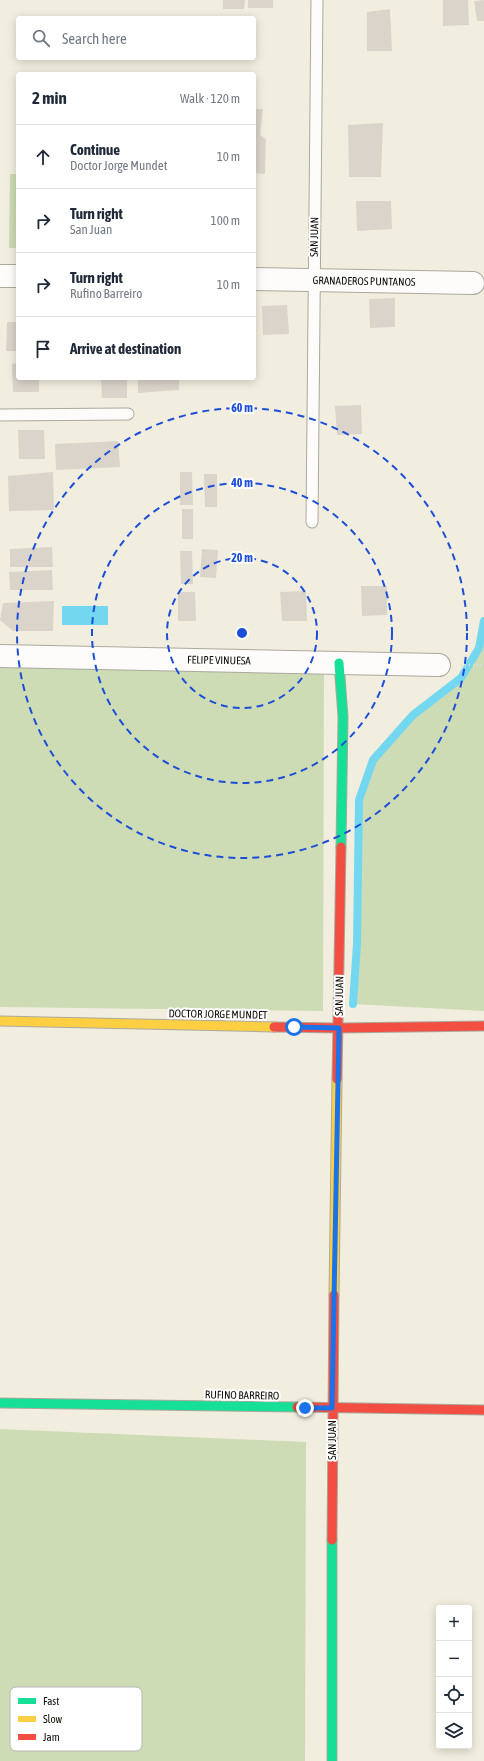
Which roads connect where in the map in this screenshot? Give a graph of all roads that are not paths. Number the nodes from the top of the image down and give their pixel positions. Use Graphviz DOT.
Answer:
graph roads {
  1 [pos="318,0"];
  2 [pos="0,276"];
  3 [pos="16,276"];
  4 [pos="256,280"];
  5 [pos="314,280"];
  6 [pos="473,283"];
  7 [pos="0,414"];
  8 [pos="128,414"];
  9 [pos="312,522"];
  10 [pos="0,656"];
  11 [pos="339,663"];
  12 [pos="439,665"];
  13 [pos="0,1021"];
  14 [pos="484,1026"];
  15 [pos="339,1028"];
  16 [pos="0,1403"];
  17 [pos="332,1408"];
  18 [pos="484,1410"];
  19 [pos="332,1761"];
  1 -- 5 [label="lane, SAN JUAN"];
  2 -- 3 [label="street"];
  4 -- 5 [label="street, GRANADEROS PUNTANOS"];
  5 -- 6 [label="street, GRANADEROS PUNTANOS"];
  5 -- 9 [label="lane, SAN JUAN"];
  7 -- 8 [label="lane"];
  10 -- 11 [label="street, FELIPE VINUESA"];
  11 -- 12 [label="street, FELIPE VINUESA"];
  11 -- 15 [label="street, SAN JUAN"];
  13 -- 15 [label="street, DOCTOR JORGE MUNDET"];
  14 -- 15 [label="street, DOCTOR JORGE MUNDET"];
  15 -- 17 [label="street, SAN JUAN"];
  16 -- 17 [label="street, RUFINO BARREIRO"];
  17 -- 18 [label="street, RUFINO BARREIRO"];
  17 -- 19 [label="street, SAN JUAN"];
}
